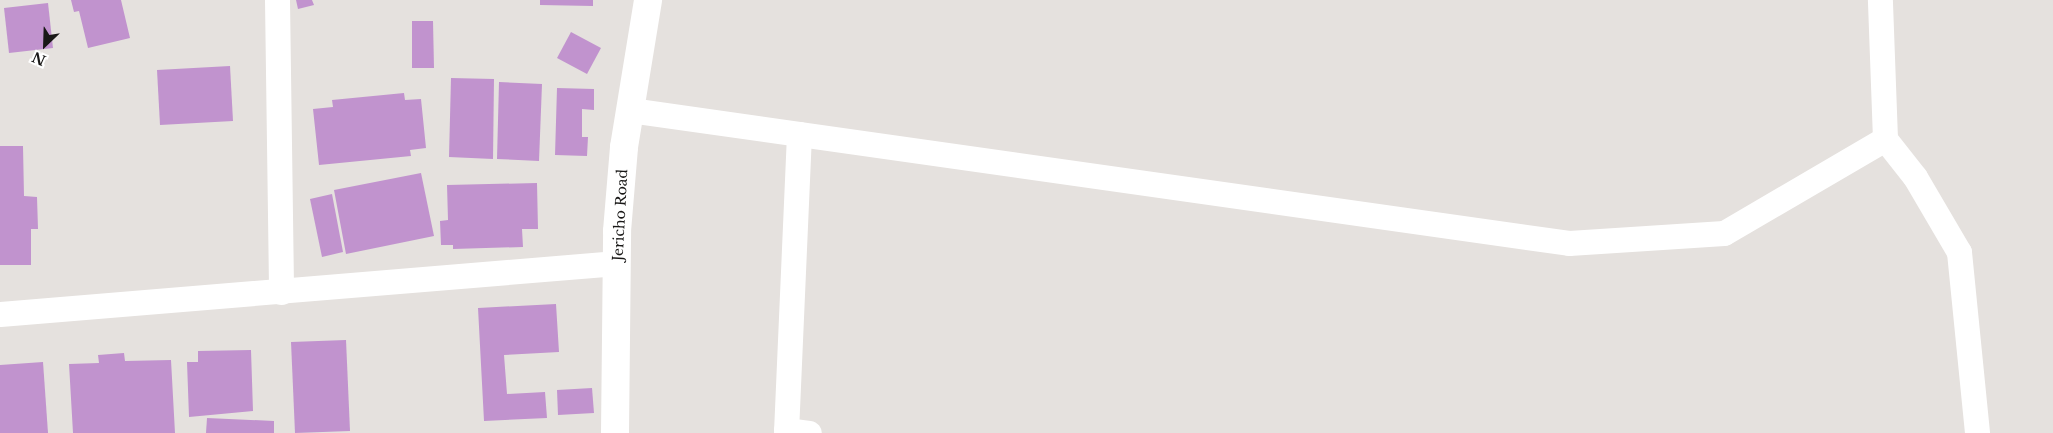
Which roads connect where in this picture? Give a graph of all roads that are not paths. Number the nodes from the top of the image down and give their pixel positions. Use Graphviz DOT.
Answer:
graph roads {
  1 [pos="278,0"];
  2 [pos="648,0"];
  3 [pos="1880,0"];
  4 [pos="630,110"];
  5 [pos="800,134"];
  6 [pos="1885,139"];
  7 [pos="616,263"];
  8 [pos="281,292"];
  9 [pos="0,314"];
  10 [pos="794,432"];
  11 [pos="616,433"];
  12 [pos="1977,433"];
  1 -- 8 [label="street"];
  2 -- 4 [label="street, Jericho Road"];
  3 -- 6 [label="street"];
  4 -- 5 [label="street"];
  4 -- 7 [label="street, Jericho Road"];
  5 -- 6 [label="street"];
  5 -- 10 [label="street"];
  6 -- 12 [label="street"];
  7 -- 8 [label="street"];
  7 -- 11 [label="street, Jericho Road"];
  8 -- 9 [label="street"];
}
